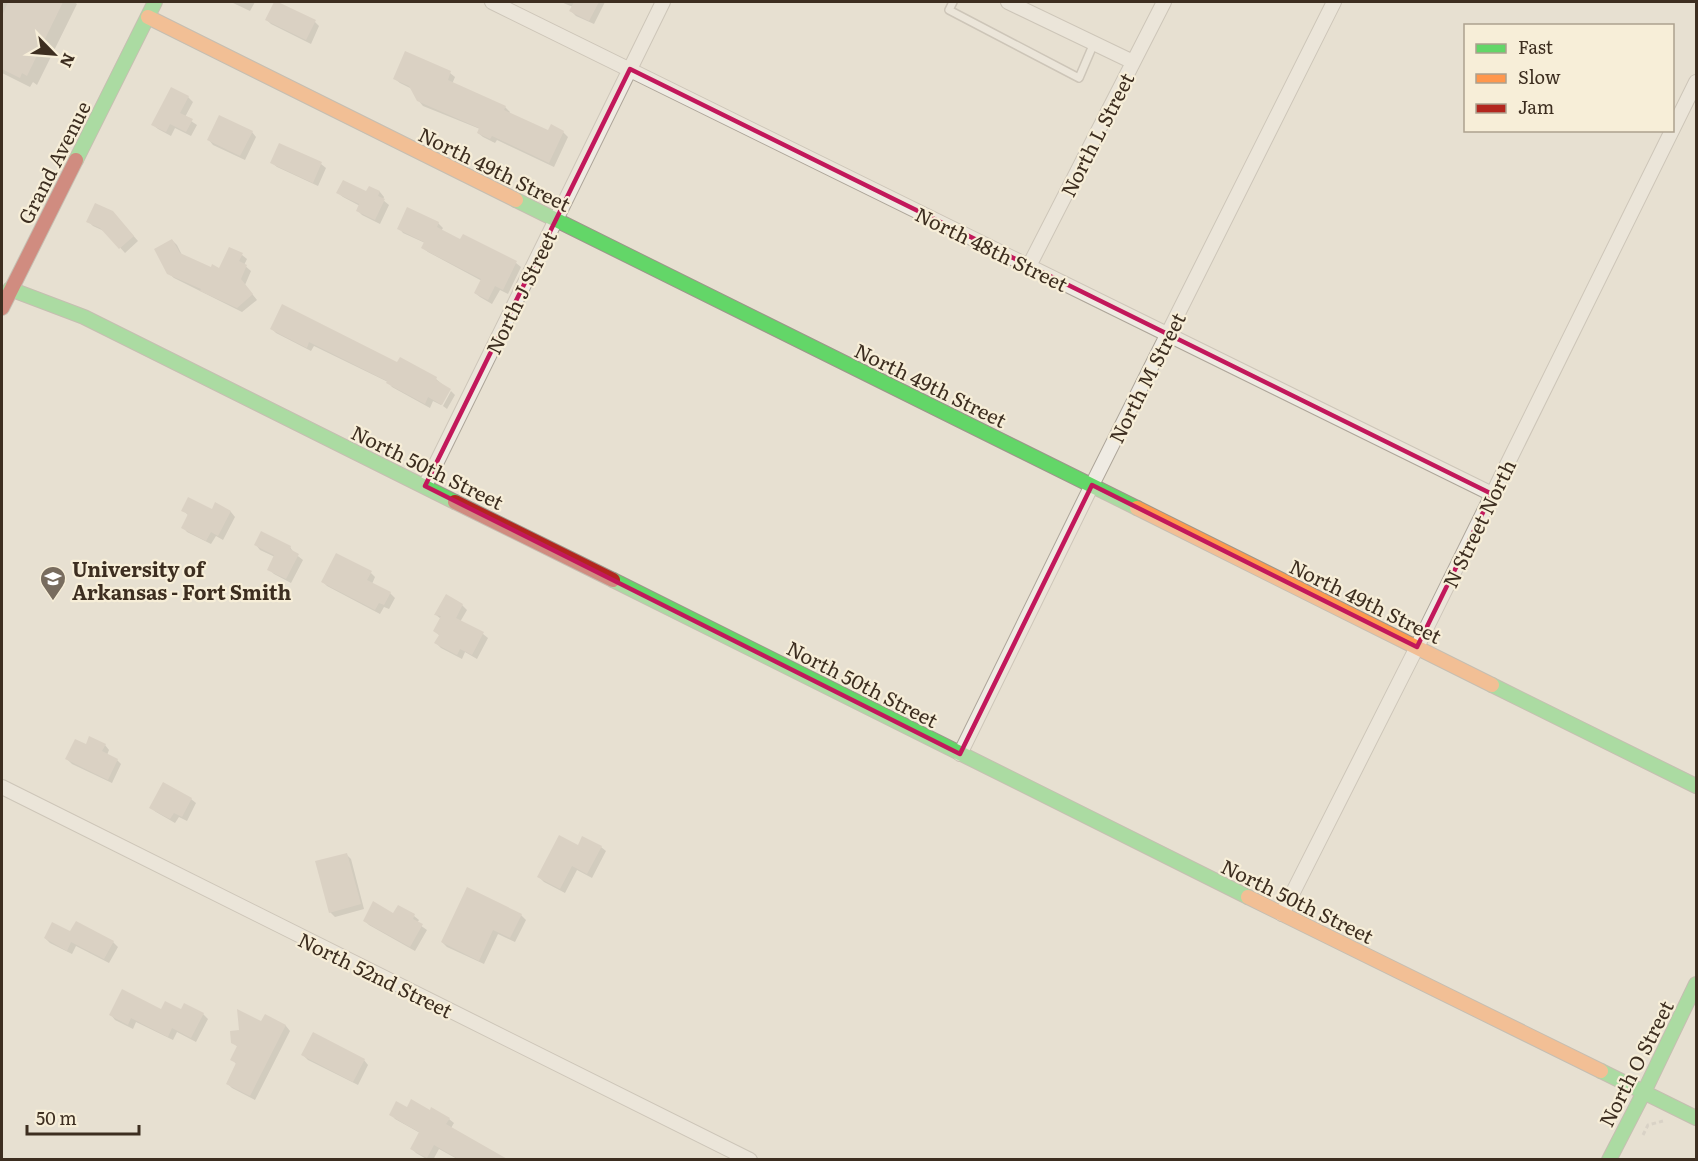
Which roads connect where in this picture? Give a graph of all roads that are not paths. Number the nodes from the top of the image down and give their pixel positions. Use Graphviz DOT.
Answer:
graph roads {
  1 [pos="155,2"];
  2 [pos="492,2"];
  3 [pos="663,2"];
  4 [pos="953,2"];
  5 [pos="1008,2"];
  6 [pos="1164,2"];
  7 [pos="1334,2"];
  8 [pos="148,17"];
  9 [pos="1094,43"];
  10 [pos="1133,62"];
  11 [pos="630,69"];
  12 [pos="1696,82"];
  13 [pos="1674,127"];
  14 [pos="1671,132"];
  15 [pos="556,220"];
  16 [pos="1029,266"];
  17 [pos="10,290"];
  18 [pos="2,308"];
  19 [pos="1167,334"];
  20 [pos="425,486"];
  21 [pos="1092,486"];
  22 [pos="1492,495"];
  23 [pos="1417,647"];
  24 [pos="960,754"];
  25 [pos="1696,786"];
  26 [pos="2,787"];
  27 [pos="1282,914"];
  28 [pos="1696,984"];
  29 [pos="1644,1092"];
  30 [pos="1696,1118"];
  31 [pos="750,1160"];
  32 [pos="1609,1160"];
  1 -- 8 [label="street, Grand Avenue"];
  2 -- 11 [label="street, North 48th Street"];
  3 -- 11 [label="street, North J Street"];
  4 -- 9 [label="lane"];
  5 -- 9 [label="street"];
  6 -- 10 [label="street, North L Street"];
  7 -- 19 [label="street, North M Street"];
  8 -- 15 [label="street, North 49th Street"];
  8 -- 17 [label="street, Grand Avenue"];
  9 -- 10 [label="street"];
  10 -- 16 [label="street, North L Street"];
  11 -- 15 [label="street, North J Street"];
  11 -- 16 [label="street, North 48th Street"];
  12 -- 13 [label="street, N Street North"];
  14 -- 22 [label="street, N Street North"];
  15 -- 20 [label="street, North J Street"];
  15 -- 21 [label="street, North 49th Street"];
  16 -- 19 [label="street, North 48th Street"];
  17 -- 18 [label="street, Grand Avenue"];
  17 -- 20 [label="street, North 50th Street"];
  19 -- 21 [label="street, North M Street"];
  19 -- 22 [label="street, North 48th Street"];
  20 -- 24 [label="street, North 50th Street"];
  21 -- 23 [label="street, North 49th Street"];
  21 -- 24 [label="street, North M Street"];
  22 -- 23 [label="street, N Street North"];
  23 -- 25 [label="street, North 49th Street"];
  23 -- 27 [label="street, N Street North"];
  24 -- 27 [label="street, North 50th Street"];
  26 -- 31 [label="street, North 52nd Street"];
  27 -- 29 [label="street, North 50th Street"];
  28 -- 29 [label="street, North O Street"];
  29 -- 30 [label="street, North 50th Street"];
  29 -- 32 [label="street, North O Street"];
}
